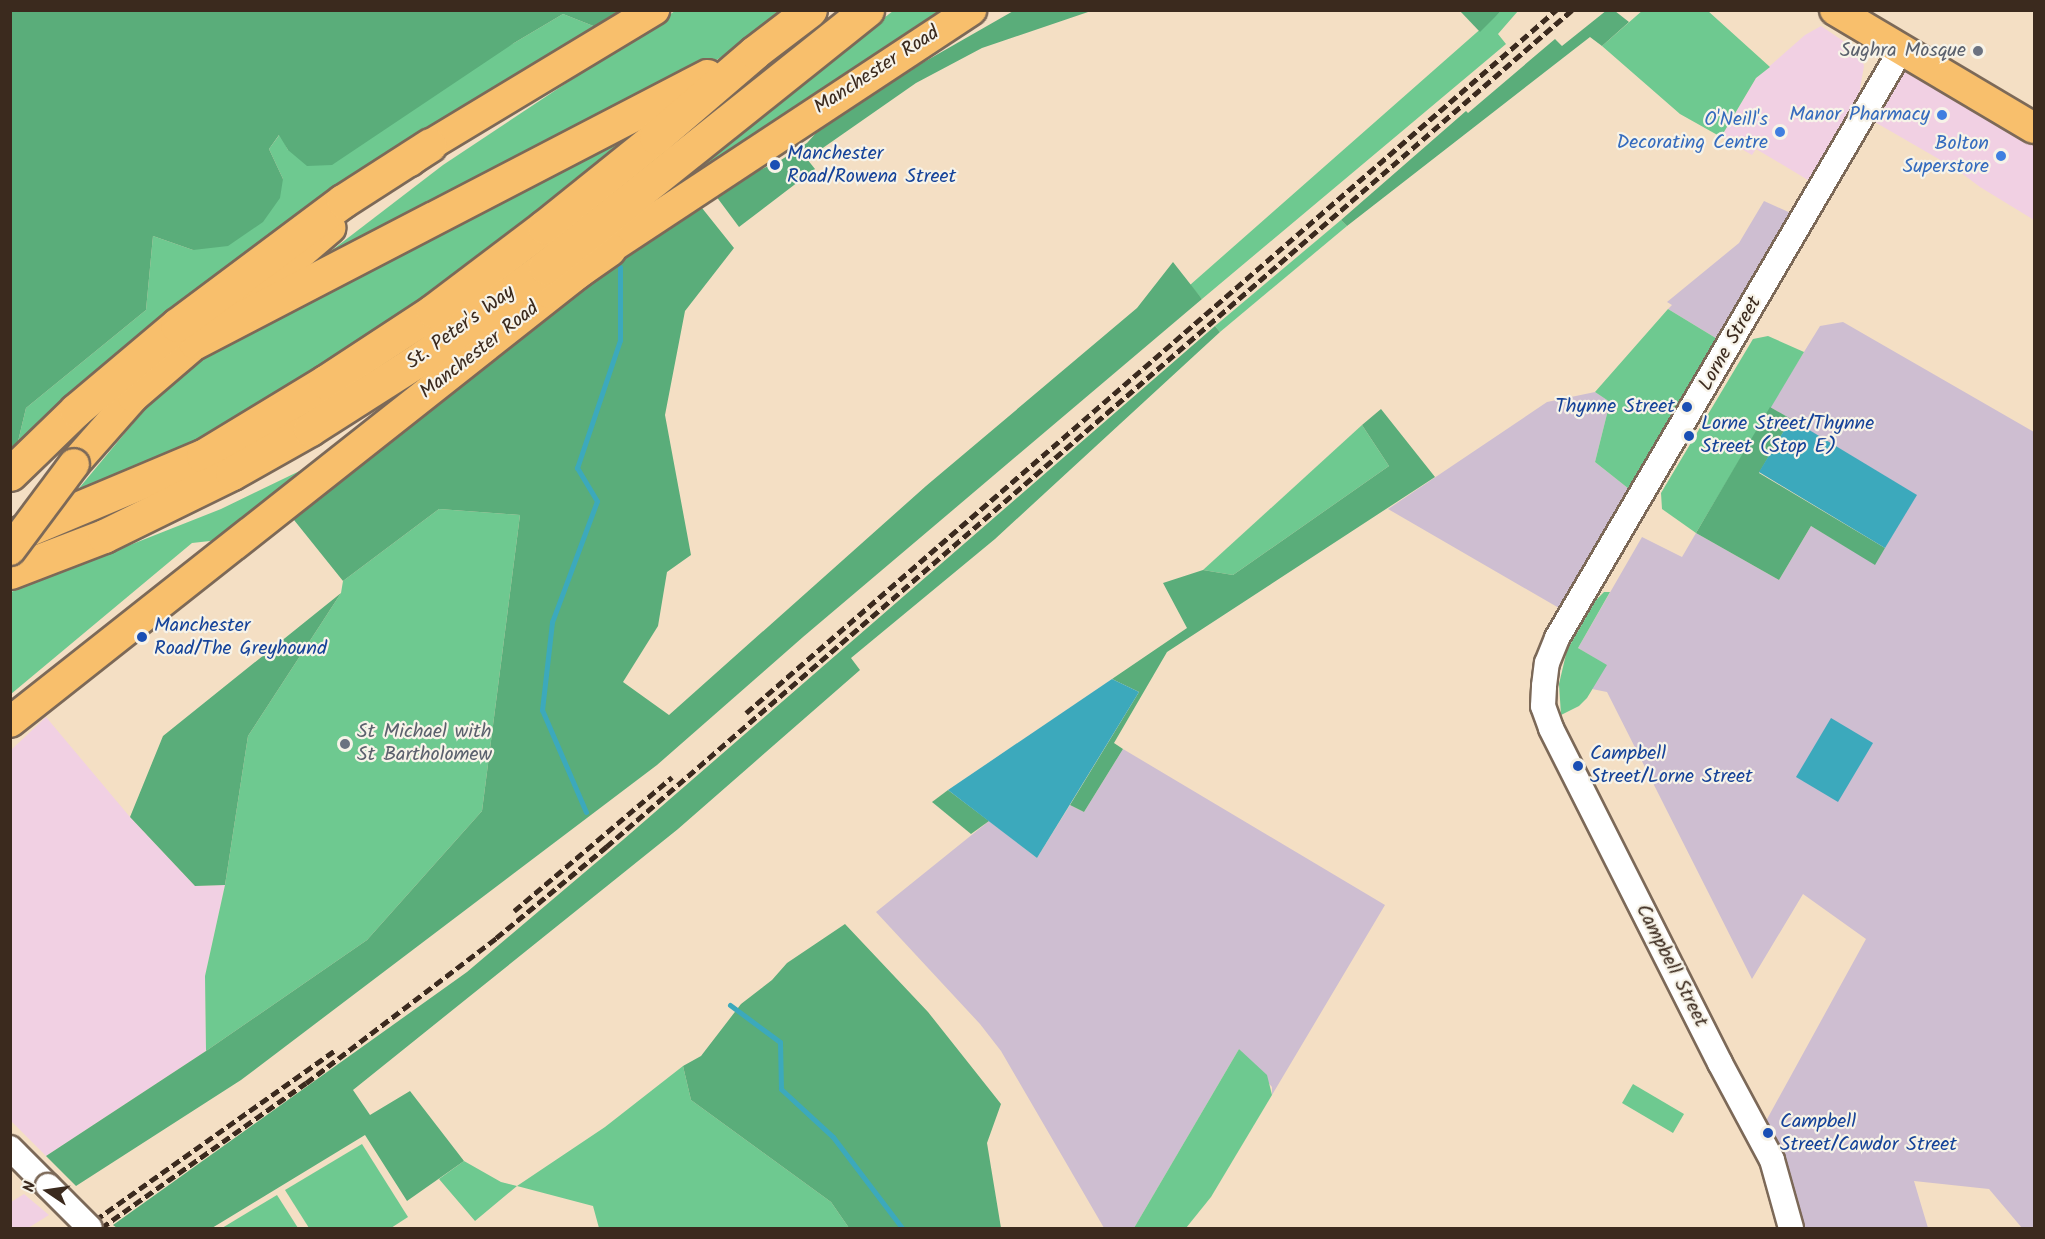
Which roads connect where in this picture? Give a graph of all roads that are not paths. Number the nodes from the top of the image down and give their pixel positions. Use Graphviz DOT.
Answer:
graph roads {
  1 [pos="654,10"];
  2 [pos="810,10"];
  3 [pos="867,10"];
  4 [pos="971,10"];
  5 [pos="1835,10"];
  6 [pos="1901,50"];
  7 [pos="755,52"];
  8 [pos="2034,128"];
  9 [pos="430,145"];
  10 [pos="609,249"];
  11 [pos="195,342"];
  12 [pos="10,474"];
  13 [pos="104,536"];
  14 [pos="10,537"];
  15 [pos="10,550"];
  16 [pos="10,572"];
  17 [pos="56,684"];
  18 [pos="1543,706"];
  19 [pos="10,714"];
  20 [pos="10,722"];
  21 [pos="10,1148"];
  22 [pos="90,1228"];
  23 [pos="1791,1228"];
  1 -- 9 [label="main road"];
  2 -- 7 [label="highway, St. Peter's Way"];
  3 -- 13 [label="highway, St. Peter's Way"];
  4 -- 10 [label="main road, Manchester Road"];
  5 -- 6 [label="main road"];
  6 -- 8 [label="main road"];
  6 -- 18 [label="street, Lorne Street"];
  7 -- 11 [label="highway"];
  7 -- 14 [label="highway, St. Peter's Way"];
  9 -- 11 [label="main road"];
  9 -- 12 [label="highway"];
  10 -- 13 [label="highway"];
  10 -- 17 [label="main road, Manchester Road"];
  11 -- 15 [label="main road, bridge"];
  13 -- 16 [label="highway, St. Peter's Way"];
  17 -- 19 [label="main road"];
  17 -- 20 [label="main road, Manchester Road"];
  18 -- 23 [label="street, Campbell Street"];
  21 -- 22 [label="street, bridge"];
}
